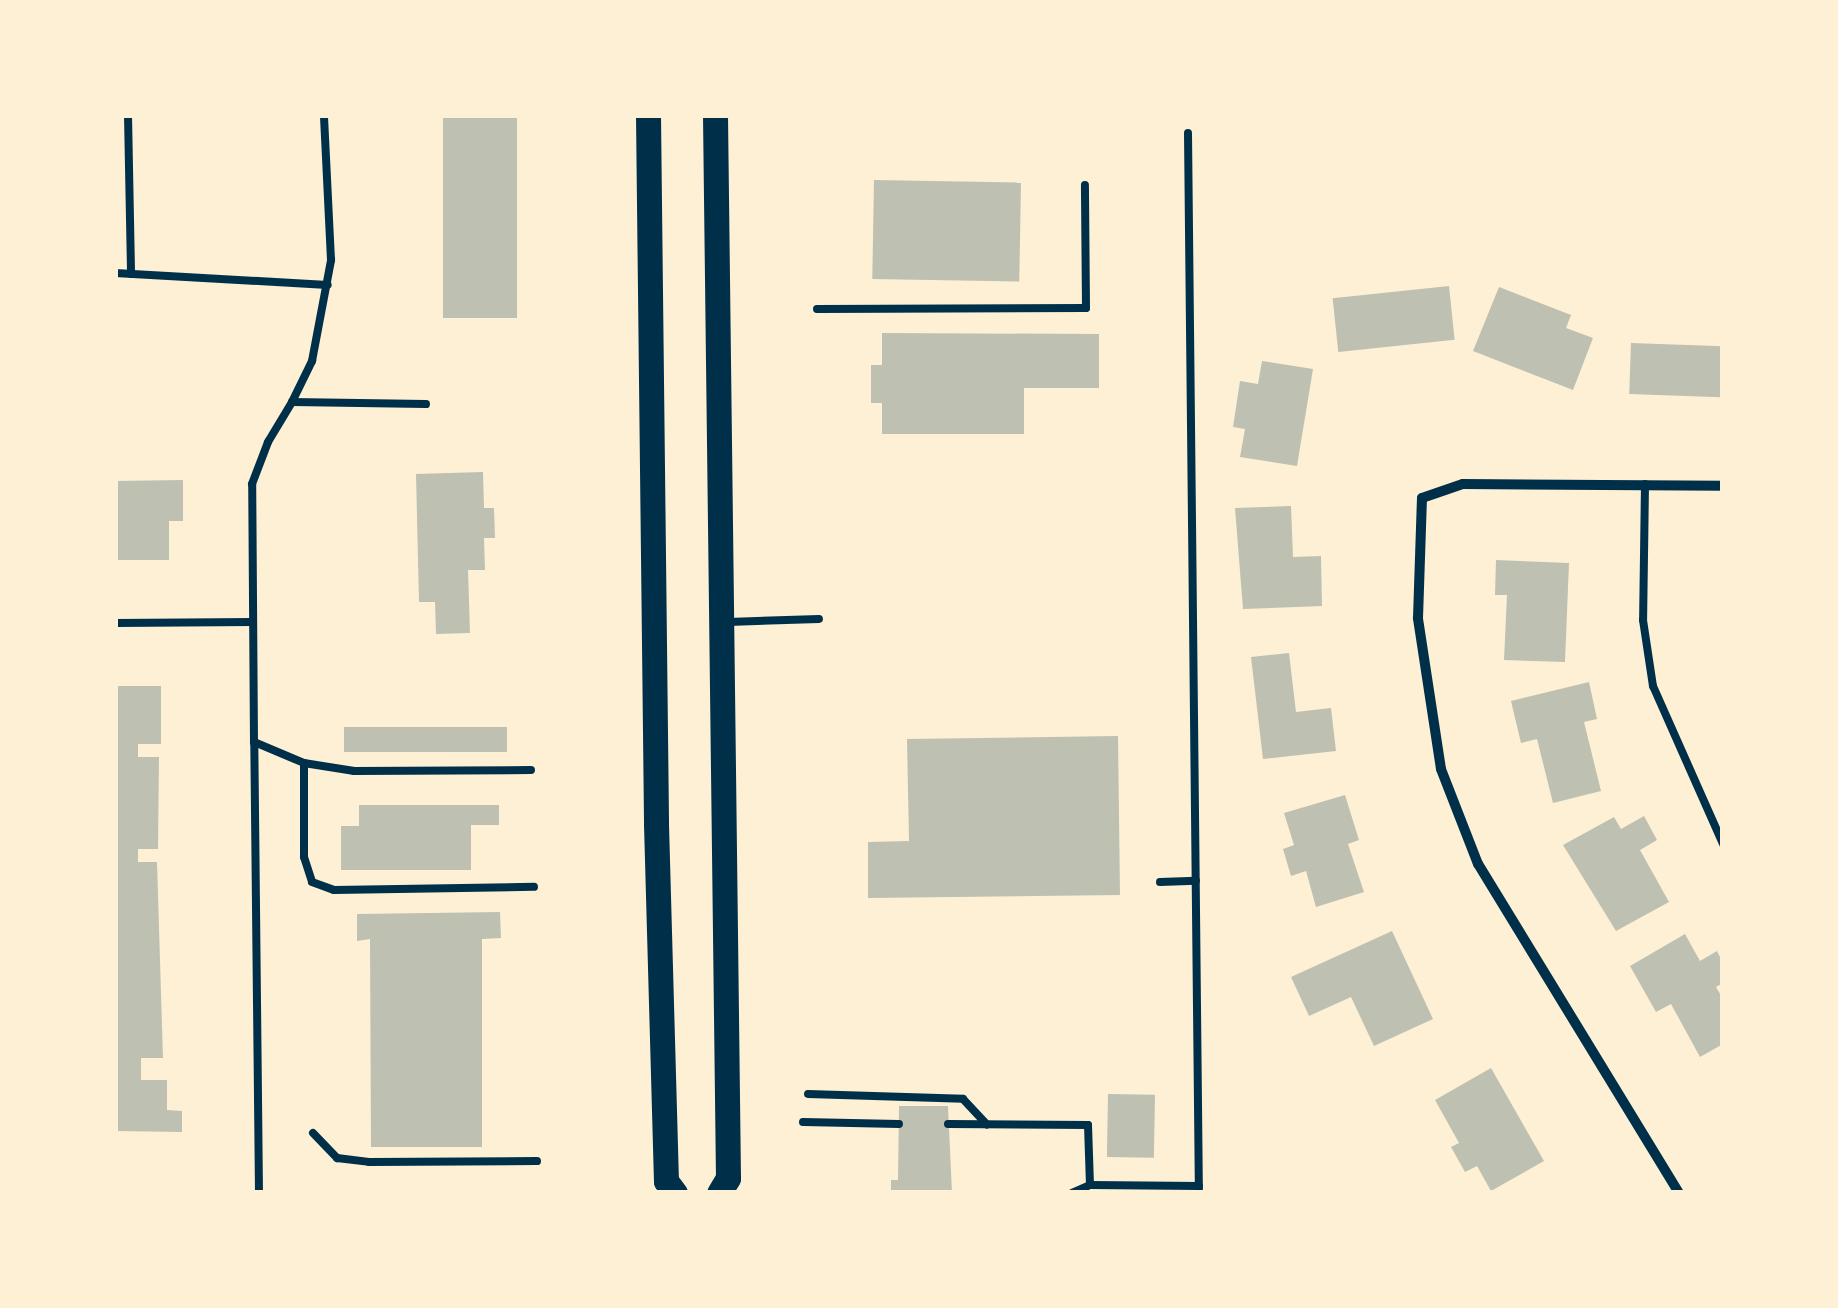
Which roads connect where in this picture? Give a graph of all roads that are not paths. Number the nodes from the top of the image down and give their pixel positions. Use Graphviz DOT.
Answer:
graph roads {
  1 [pos="128,115"];
  2 [pos="324,115"];
  3 [pos="648,115"];
  4 [pos="715,115"];
  5 [pos="1188,133"];
  6 [pos="1085,185"];
  7 [pos="115,273"];
  8 [pos="131,274"];
  9 [pos="328,285"];
  10 [pos="816,309"];
  11 [pos="292,402"];
  12 [pos="426,404"];
  13 [pos="1645,484"];
  14 [pos="1723,486"];
  15 [pos="819,619"];
  16 [pos="253,622"];
  17 [pos="723,622"];
  18 [pos="115,623"];
  19 [pos="254,742"];
  20 [pos="304,763"];
  21 [pos="531,770"];
  22 [pos="1723,844"];
  23 [pos="1196,881"];
  24 [pos="1160,882"];
  25 [pos="534,887"];
  26 [pos="808,1094"];
  27 [pos="802,1122"];
  28 [pos="898,1124"];
  29 [pos="948,1124"];
  30 [pos="986,1125"];
  31 [pos="313,1133"];
  32 [pos="537,1161"];
  33 [pos="1090,1184"];
  34 [pos="1199,1190"];
  35 [pos="258,1193"];
  36 [pos="675,1193"];
  37 [pos="719,1193"];
  38 [pos="1072,1193"];
  39 [pos="1679,1193"];
  1 -- 8 [label="lane"];
  2 -- 9 [label="lane"];
  3 -- 36 [label="highway"];
  4 -- 17 [label="highway"];
  5 -- 23 [label="lane"];
  6 -- 10 [label="lane"];
  7 -- 8 [label="lane"];
  8 -- 9 [label="lane"];
  9 -- 11 [label="lane"];
  11 -- 12 [label="lane"];
  11 -- 16 [label="lane"];
  13 -- 14 [label="street"];
  13 -- 22 [label="lane"];
  13 -- 39 [label="street"];
  15 -- 17 [label="lane"];
  16 -- 18 [label="lane"];
  16 -- 19 [label="lane"];
  17 -- 37 [label="highway"];
  19 -- 20 [label="lane"];
  19 -- 35 [label="lane"];
  20 -- 21 [label="lane"];
  20 -- 25 [label="lane"];
  23 -- 24 [label="lane"];
  23 -- 34 [label="lane"];
  26 -- 30 [label="lane"];
  27 -- 28 [label="lane"];
  29 -- 30 [label="lane"];
  30 -- 33 [label="lane"];
  31 -- 32 [label="lane"];
  33 -- 34 [label="lane"];
  33 -- 38 [label="lane"];
}
